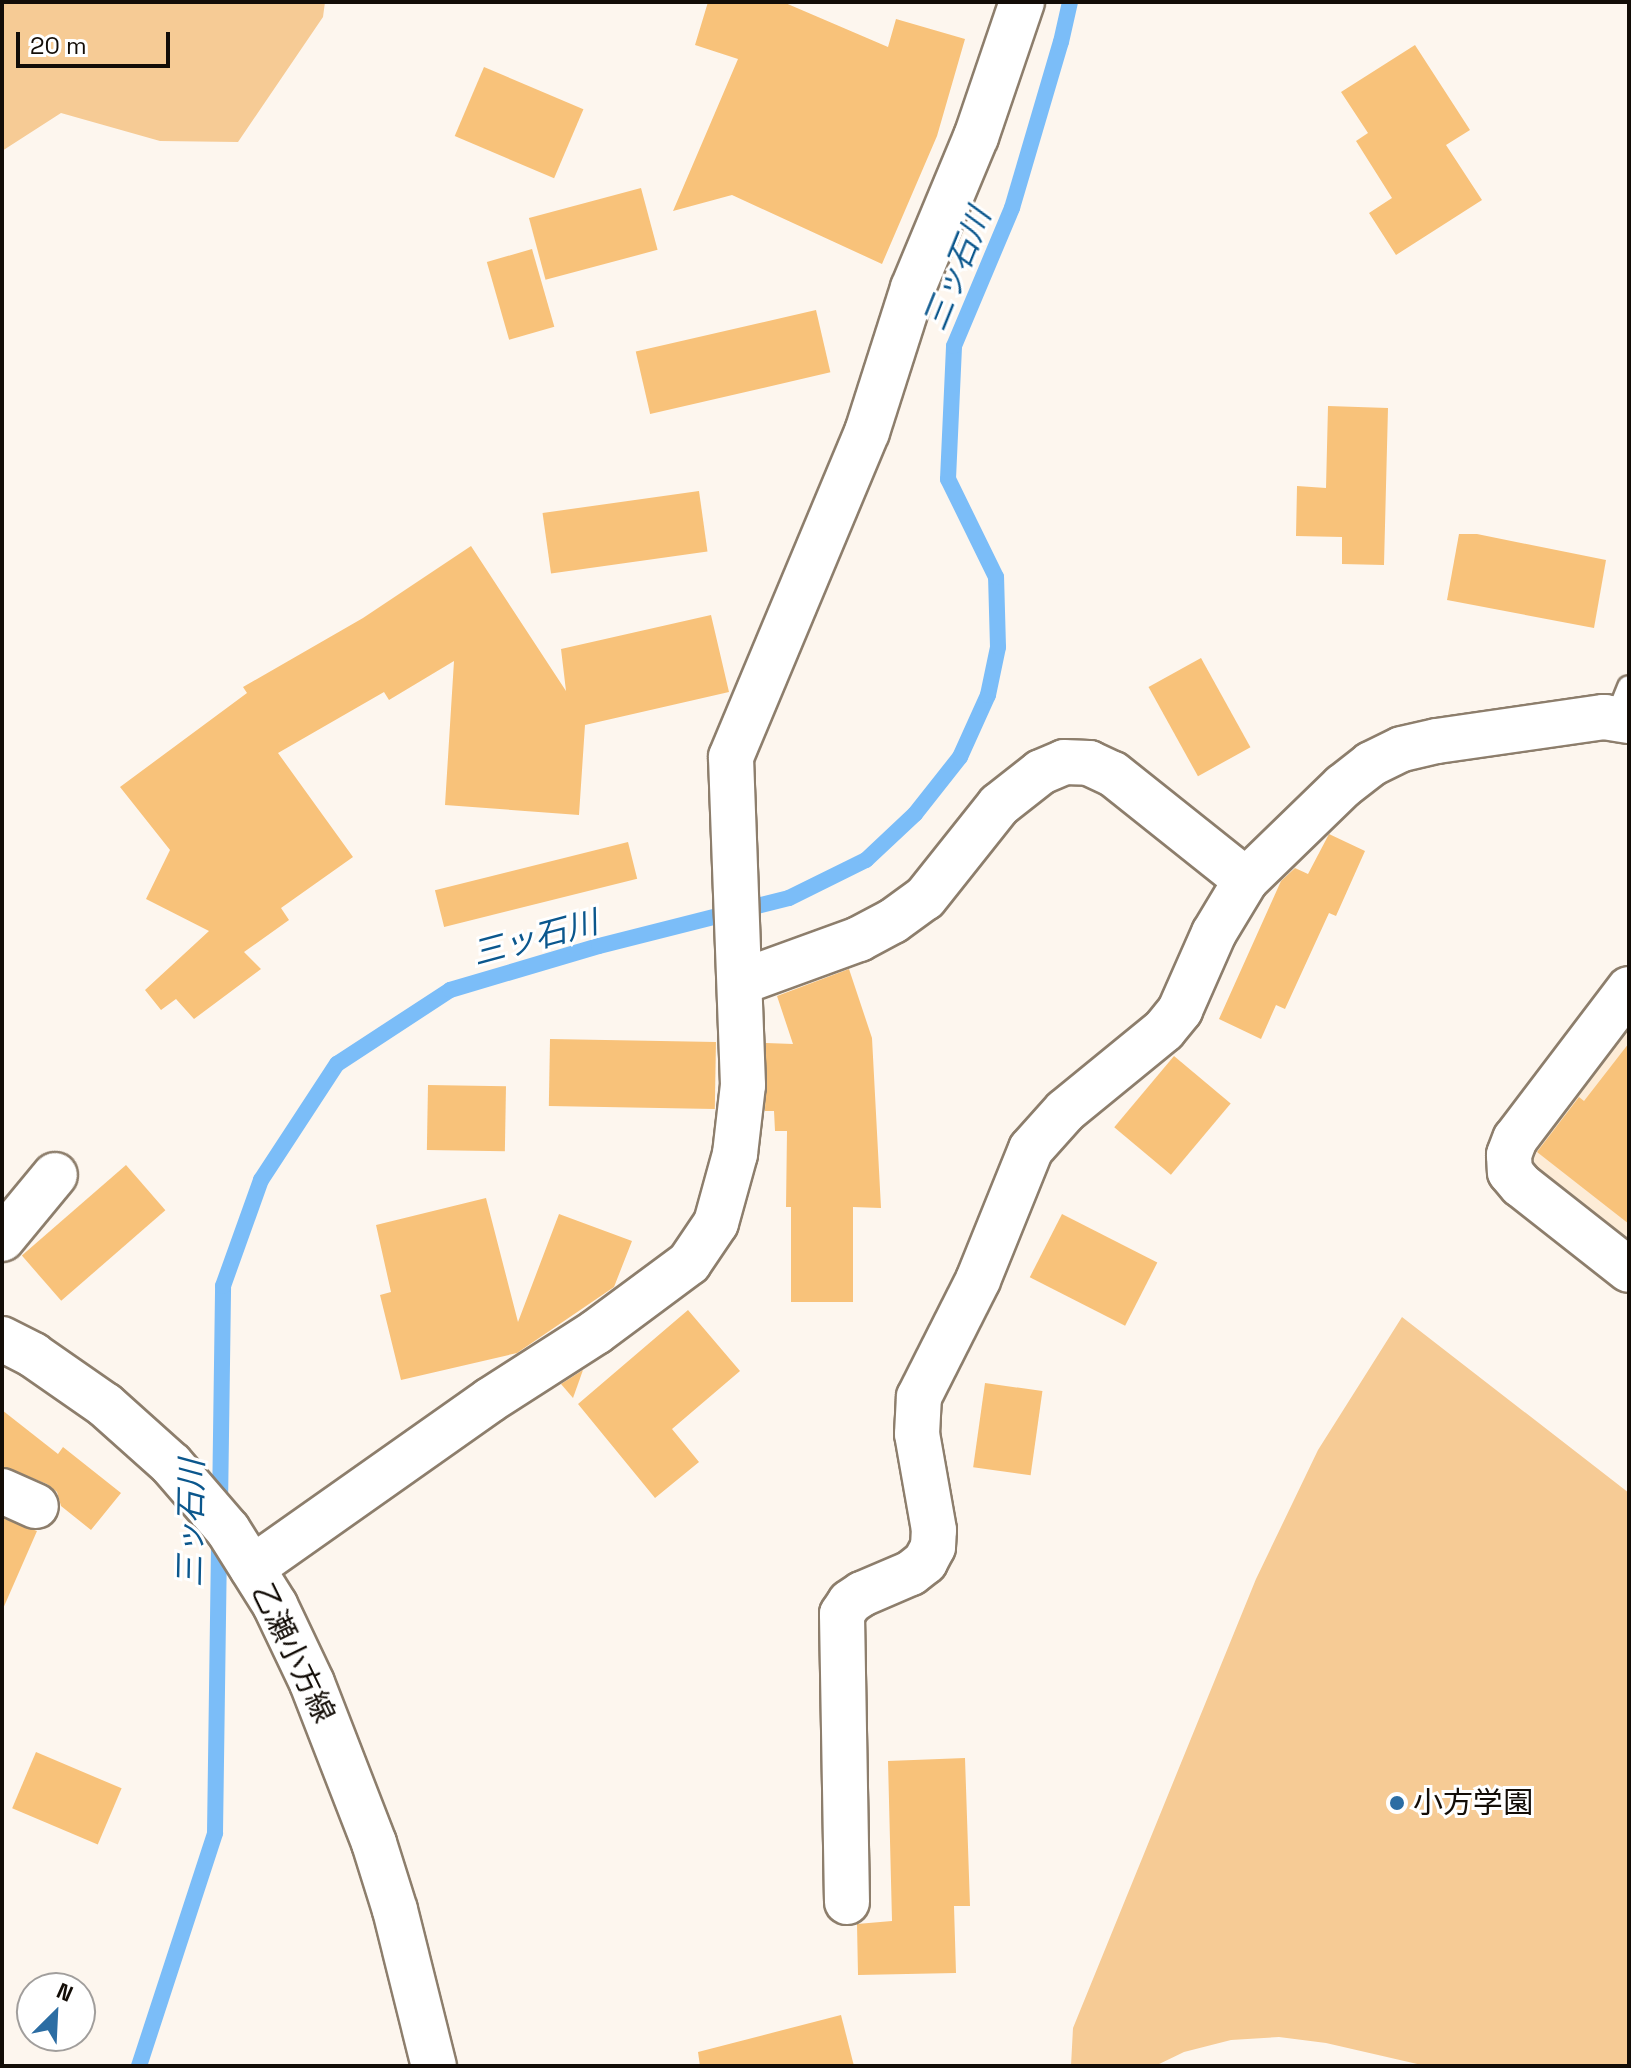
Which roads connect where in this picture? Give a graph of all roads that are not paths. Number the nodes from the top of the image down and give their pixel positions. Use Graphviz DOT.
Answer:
graph roads {
  1 [pos="1022,2"];
  2 [pos="1625,708"];
  3 [pos="1246,880"];
  4 [pos="741,974"];
  5 [pos="1629,989"];
  6 [pos="55,1175"];
  7 [pos="2,1239"];
  8 [pos="1629,1270"];
  9 [pos="2,1339"];
  10 [pos="252,1568"];
  11 [pos="847,1902"];
  12 [pos="434,2066"];
  1 -- 4 [label="street"];
  2 -- 3 [label="street"];
  3 -- 4 [label="street"];
  3 -- 11 [label="street"];
  4 -- 10 [label="street"];
  5 -- 8 [label="street"];
  6 -- 7 [label="street"];
  9 -- 10 [label="street, 乙瀬小方線"];
  10 -- 12 [label="street, 乙瀬小方線"];
}
